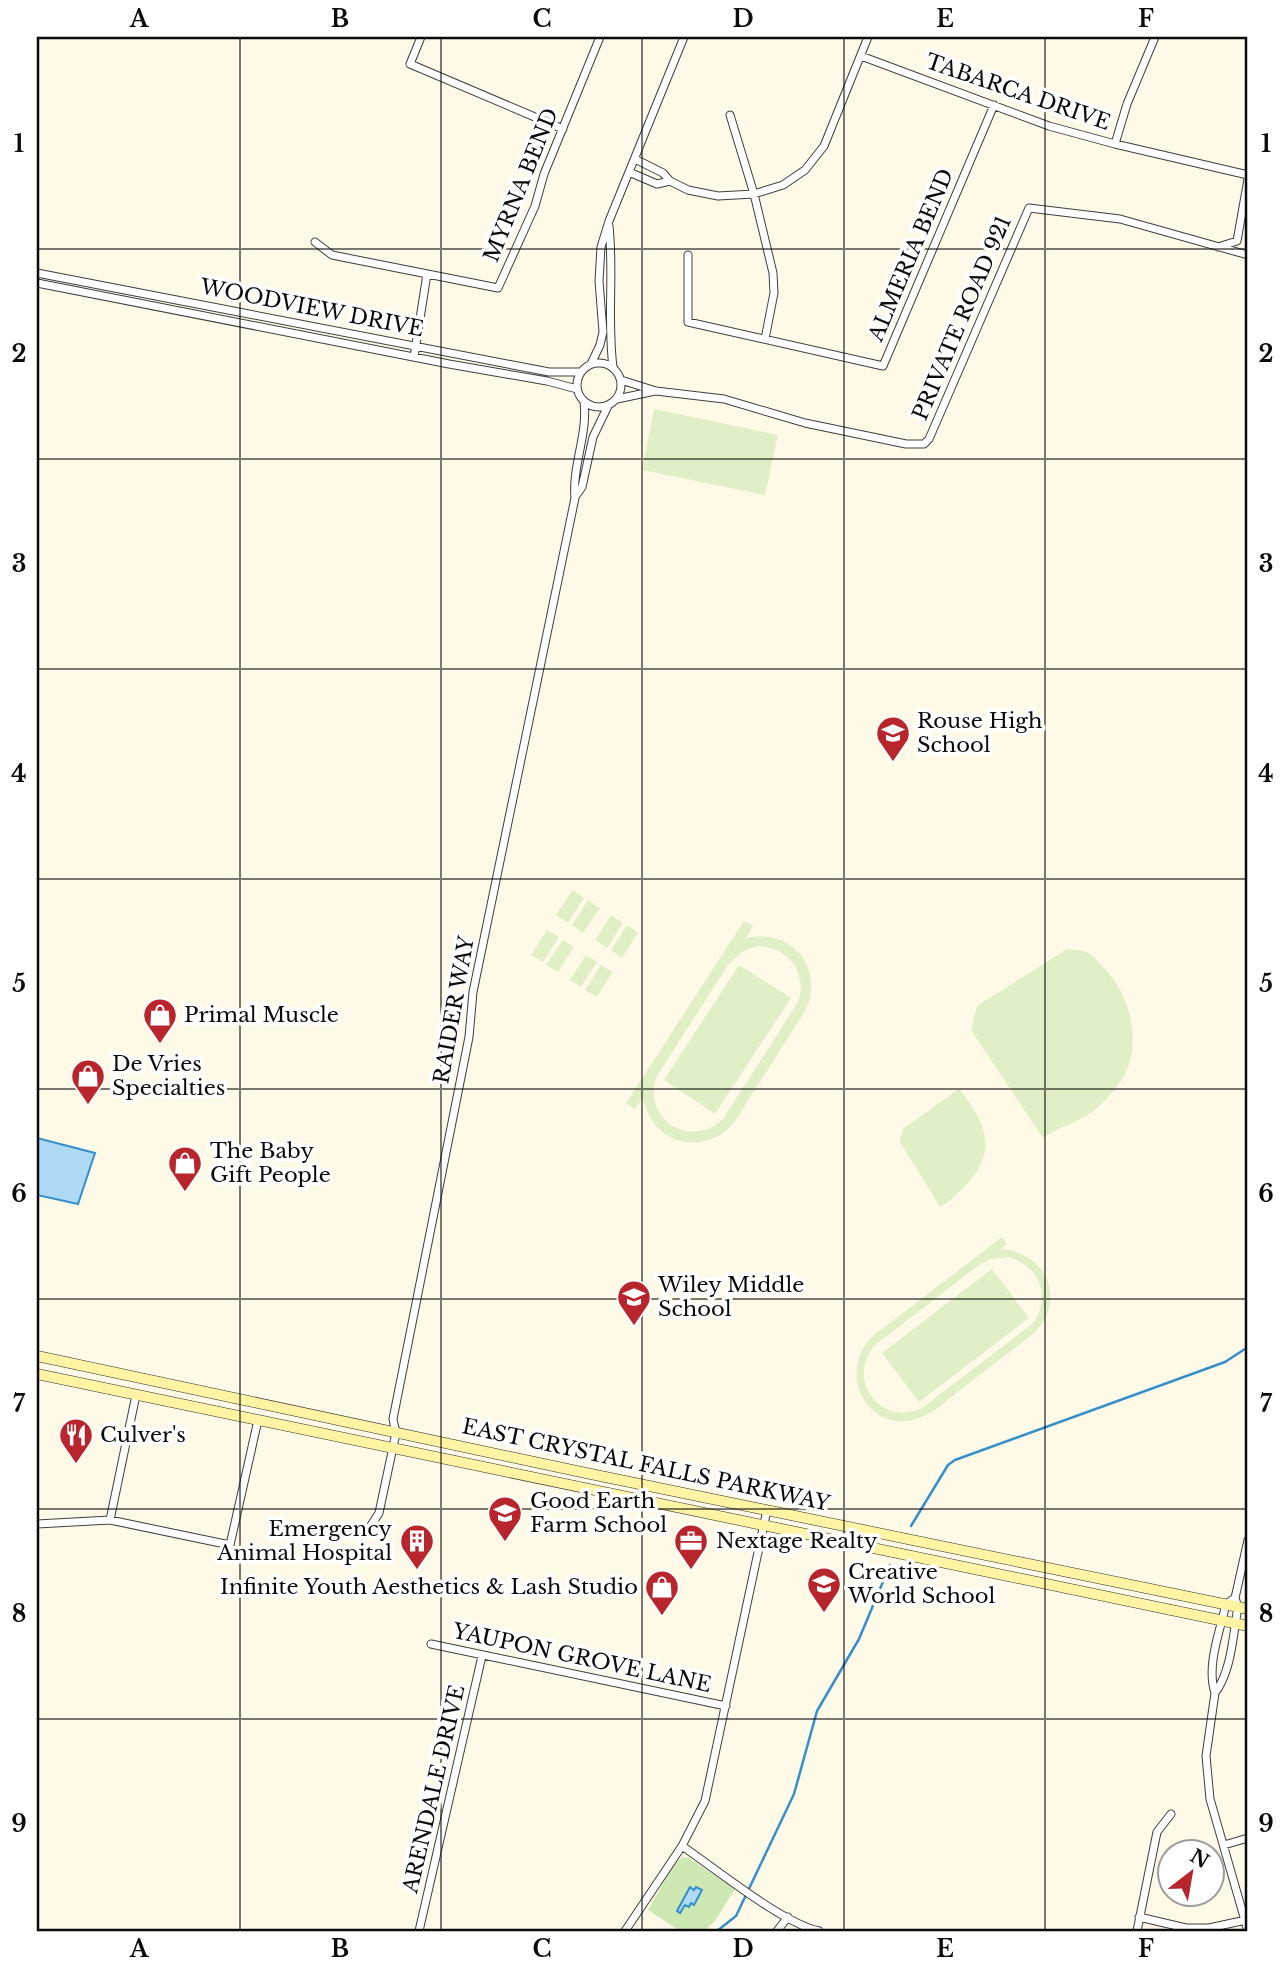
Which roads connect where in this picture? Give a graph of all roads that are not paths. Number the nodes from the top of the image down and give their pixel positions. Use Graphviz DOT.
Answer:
graph roads {
  1 [pos="421,37"];
  2 [pos="600,37"];
  3 [pos="684,37"];
  4 [pos="869,37"];
  5 [pos="1155,37"];
  6 [pos="861,56"];
  7 [pos="994,105"];
  8 [pos="730,115"];
  9 [pos="563,129"];
  10 [pos="1115,144"];
  11 [pos="635,159"];
  12 [pos="629,172"];
  13 [pos="1248,177"];
  14 [pos="670,181"];
  15 [pos="754,194"];
  16 [pos="609,221"];
  17 [pos="315,242"];
  18 [pos="1218,247"];
  19 [pos="688,255"];
  20 [pos="1248,255"];
  21 [pos="37,273"];
  22 [pos="428,274"];
  23 [pos="37,283"];
  24 [pos="765,339"];
  25 [pos="416,345"];
  26 [pos="414,357"];
  27 [pos="591,364"];
  28 [pos="613,367"];
  29 [pos="580,372"];
  30 [pos="621,380"];
  31 [pos="577,389"];
  32 [pos="656,391"];
  33 [pos="617,399"];
  34 [pos="584,402"];
  35 [pos="608,406"];
  36 [pos="575,498"];
  37 [pos="37,1356"];
  38 [pos="37,1374"];
  39 [pos="139,1378"];
  40 [pos="136,1395"];
  41 [pos="261,1405"];
  42 [pos="258,1420"];
  43 [pos="396,1433"];
  44 [pos="393,1448"];
  45 [pos="586,1472"];
  46 [pos="583,1489"];
  47 [pos="767,1510"];
  48 [pos="110,1520"];
  49 [pos="37,1524"];
  50 [pos="765,1526"];
  51 [pos="370,1527"];
  52 [pos="1248,1540"];
  53 [pos="953,1548"];
  54 [pos="953,1565"];
  55 [pos="1237,1604"];
  56 [pos="1222,1620"];
  57 [pos="1235,1623"];
  58 [pos="1248,1626"];
  59 [pos="431,1644"];
  60 [pos="482,1656"];
  61 [pos="1215,1693"];
  62 [pos="726,1706"];
  63 [pos="1171,1814"];
  64 [pos="1248,1838"];
  65 [pos="1222,1839"];
  66 [pos="1226,1844"];
  67 [pos="682,1846"];
  68 [pos="1226,1852"];
  69 [pos="788,1917"];
  70 [pos="1139,1917"];
  71 [pos="1246,1920"];
  72 [pos="419,1931"];
  73 [pos="625,1931"];
  74 [pos="777,1931"];
  75 [pos="819,1931"];
  76 [pos="1137,1931"];
  77 [pos="1248,1931"];
  1 -- 9 [label="street"];
  2 -- 9 [label="street, MYRNA BEND"];
  3 -- 11 [label="street"];
  4 -- 6 [label="street"];
  5 -- 10 [label="street"];
  6 -- 7 [label="street, TABARCA DRIVE"];
  6 -- 15 [label="street"];
  7 -- 10 [label="street, TABARCA DRIVE"];
  7 -- 24 [label="street, ALMERIA BEND"];
  8 -- 15 [label="street"];
  9 -- 22 [label="street, MYRNA BEND"];
  10 -- 13 [label="street, TABARCA DRIVE"];
  11 -- 12 [label="street"];
  11 -- 14 [label="street"];
  12 -- 14 [label="street"];
  12 -- 16 [label="street"];
  13 -- 18 [label="street"];
  14 -- 15 [label="street"];
  15 -- 24 [label="street"];
  16 -- 27 [label="street"];
  16 -- 28 [label="street"];
  17 -- 22 [label="street, MYRNA BEND"];
  18 -- 20 [label="street, PRIVATE ROAD 921"];
  18 -- 32 [label="street, PRIVATE ROAD 921"];
  19 -- 24 [label="street, ALMERIA BEND"];
  21 -- 25 [label="street, WOODVIEW DRIVE"];
  22 -- 25 [label="street"];
  23 -- 26 [label="street, WOODVIEW DRIVE"];
  25 -- 26 [label="street"];
  25 -- 29 [label="street, WOODVIEW DRIVE"];
  26 -- 31 [label="street, WOODVIEW DRIVE"];
  27 -- 28 [label="street"];
  27 -- 29 [label="street"];
  28 -- 30 [label="street"];
  29 -- 31 [label="street"];
  30 -- 32 [label="street, PRIVATE ROAD 921"];
  30 -- 33 [label="street"];
  31 -- 34 [label="street"];
  32 -- 33 [label="street, PRIVATE ROAD 921"];
  33 -- 35 [label="street"];
  34 -- 35 [label="street"];
  34 -- 36 [label="street, RAIDER WAY"];
  35 -- 36 [label="street, RAIDER WAY"];
  36 -- 43 [label="street, RAIDER WAY"];
  37 -- 39 [label="main road, EAST CRYSTAL FALLS PARKWAY"];
  38 -- 40 [label="main road, EAST CRYSTAL FALLS PARKWAY"];
  39 -- 40 [label="main road"];
  39 -- 41 [label="main road, EAST CRYSTAL FALLS PARKWAY"];
  40 -- 42 [label="main road, EAST CRYSTAL FALLS PARKWAY"];
  40 -- 48 [label="street"];
  41 -- 42 [label="main road"];
  41 -- 43 [label="main road, EAST CRYSTAL FALLS PARKWAY"];
  42 -- 44 [label="main road, EAST CRYSTAL FALLS PARKWAY"];
  42 -- 48 [label="street"];
  43 -- 44 [label="street, RAIDER WAY"];
  43 -- 45 [label="main road, EAST CRYSTAL FALLS PARKWAY"];
  44 -- 46 [label="main road, EAST CRYSTAL FALLS PARKWAY"];
  44 -- 51 [label="street, RAIDER WAY"];
  45 -- 46 [label="main road"];
  45 -- 47 [label="main road, EAST CRYSTAL FALLS PARKWAY"];
  46 -- 50 [label="main road, EAST CRYSTAL FALLS PARKWAY"];
  47 -- 50 [label="street"];
  47 -- 53 [label="main road, EAST CRYSTAL FALLS PARKWAY"];
  48 -- 49 [label="street"];
  50 -- 54 [label="main road, EAST CRYSTAL FALLS PARKWAY"];
  50 -- 62 [label="street"];
  52 -- 55 [label="street"];
  53 -- 54 [label="main road"];
  53 -- 55 [label="main road, EAST CRYSTAL FALLS PARKWAY"];
  54 -- 56 [label="main road, EAST CRYSTAL FALLS PARKWAY"];
  55 -- 56 [label="street"];
  55 -- 57 [label="street"];
  56 -- 57 [label="main road, EAST CRYSTAL FALLS PARKWAY"];
  56 -- 61 [label="street"];
  57 -- 58 [label="main road, EAST CRYSTAL FALLS PARKWAY"];
  57 -- 61 [label="street"];
  59 -- 60 [label="street, YAUPON GROVE LANE"];
  60 -- 62 [label="street, YAUPON GROVE LANE"];
  60 -- 72 [label="street, ARENDALE DRIVE"];
  61 -- 65 [label="street"];
  62 -- 67 [label="street"];
  63 -- 70 [label="street"];
  64 -- 66 [label="street"];
  67 -- 69 [label="street"];
  67 -- 73 [label="street"];
  68 -- 71 [label="street"];
  69 -- 74 [label="street"];
  69 -- 75 [label="street"];
  70 -- 71 [label="street"];
  70 -- 76 [label="street"];
  71 -- 77 [label="street"];
}
